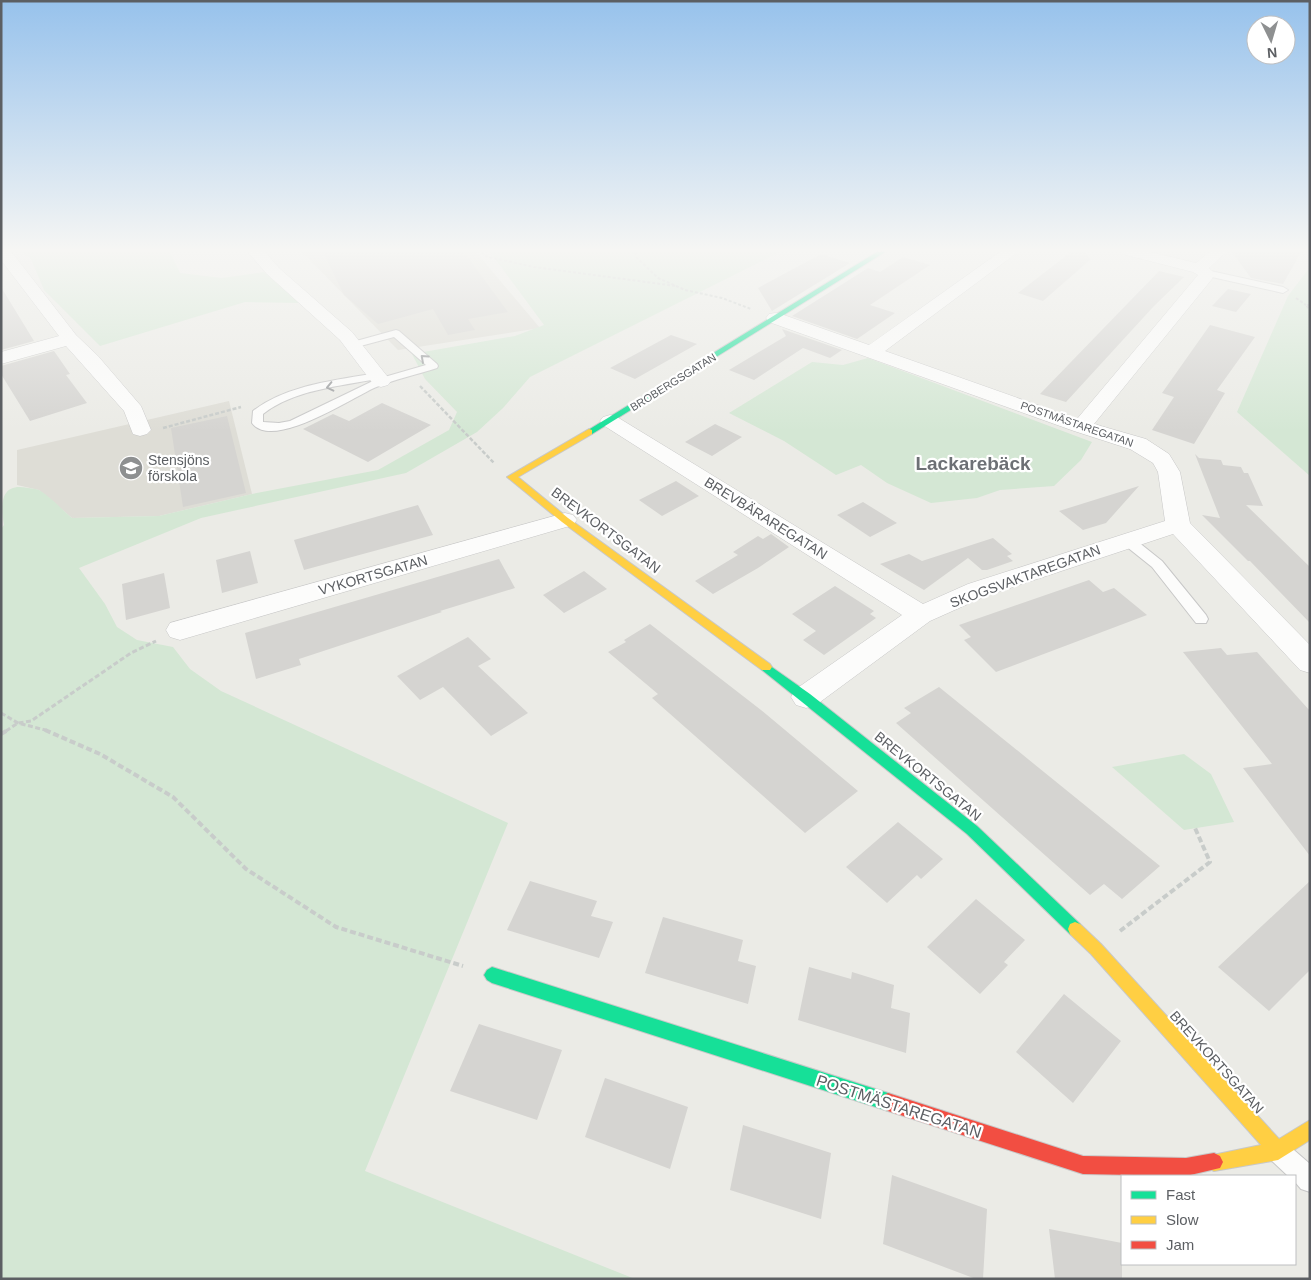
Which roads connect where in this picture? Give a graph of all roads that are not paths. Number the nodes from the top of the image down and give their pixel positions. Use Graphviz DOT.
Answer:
graph roads {
  1 [pos="49,312"];
  2 [pos="320,312"];
  3 [pos="785,312"];
  4 [pos="928,312"];
  5 [pos="1177,312"];
  6 [pos="775,318"];
  7 [pos="70,339"];
  8 [pos="353,345"];
  9 [pos="872,352"];
  10 [pos="1,358"];
  11 [pos="379,379"];
  12 [pos="610,421"];
  13 [pos="1081,427"];
  14 [pos="140,430"];
  15 [pos="512,477"];
  16 [pos="565,520"];
  17 [pos="1178,525"];
  18 [pos="1127,540"];
  19 [pos="921,615"];
  20 [pos="1201,619"];
  21 [pos="180,630"];
  22 [pos="1310,662"];
  23 [pos="806,696"];
  24 [pos="492,975"];
  25 [pos="1310,1129"];
  26 [pos="1278,1151"];
  27 [pos="1310,1180"];
  1 -- 7 [label="street"];
  2 -- 8 [label="street"];
  3 -- 6 [label="street, BROBERGSGATAN"];
  4 -- 9 [label="street"];
  5 -- 13 [label="street"];
  6 -- 9 [label="street, POSTMÄSTAREGATAN"];
  6 -- 12 [label="street, BROBERGSGATAN"];
  7 -- 10 [label="street"];
  7 -- 14 [label="street"];
  8 -- 11 [label="street"];
  11 -- 8 [label="lane, one-way"];
  9 -- 13 [label="street, POSTMÄSTAREGATAN"];
  11 -- 11 [label="lane, one-way"];
  12 -- 15 [label="street, BROBERGSGATAN"];
  12 -- 19 [label="street, BREVBÄRAREGATAN"];
  13 -- 17 [label="street, POSTMÄSTAREGATAN"];
  15 -- 16 [label="street, BREVKORTSGATAN"];
  16 -- 21 [label="street, VYKORTSGATAN"];
  16 -- 23 [label="street, BREVKORTSGATAN"];
  17 -- 18 [label="street, SKOGSVAKTAREGATAN"];
  17 -- 22 [label="street"];
  18 -- 19 [label="street, SKOGSVAKTAREGATAN"];
  18 -- 20 [label="lane"];
  19 -- 23 [label="street, SKOGSVAKTAREGATAN"];
  23 -- 26 [label="street, BREVKORTSGATAN"];
  24 -- 26 [label="street, POSTMÄSTAREGATAN"];
  25 -- 26 [label="street, POSTMÄSTAREGATAN"];
  26 -- 27 [label="lane"];
}
